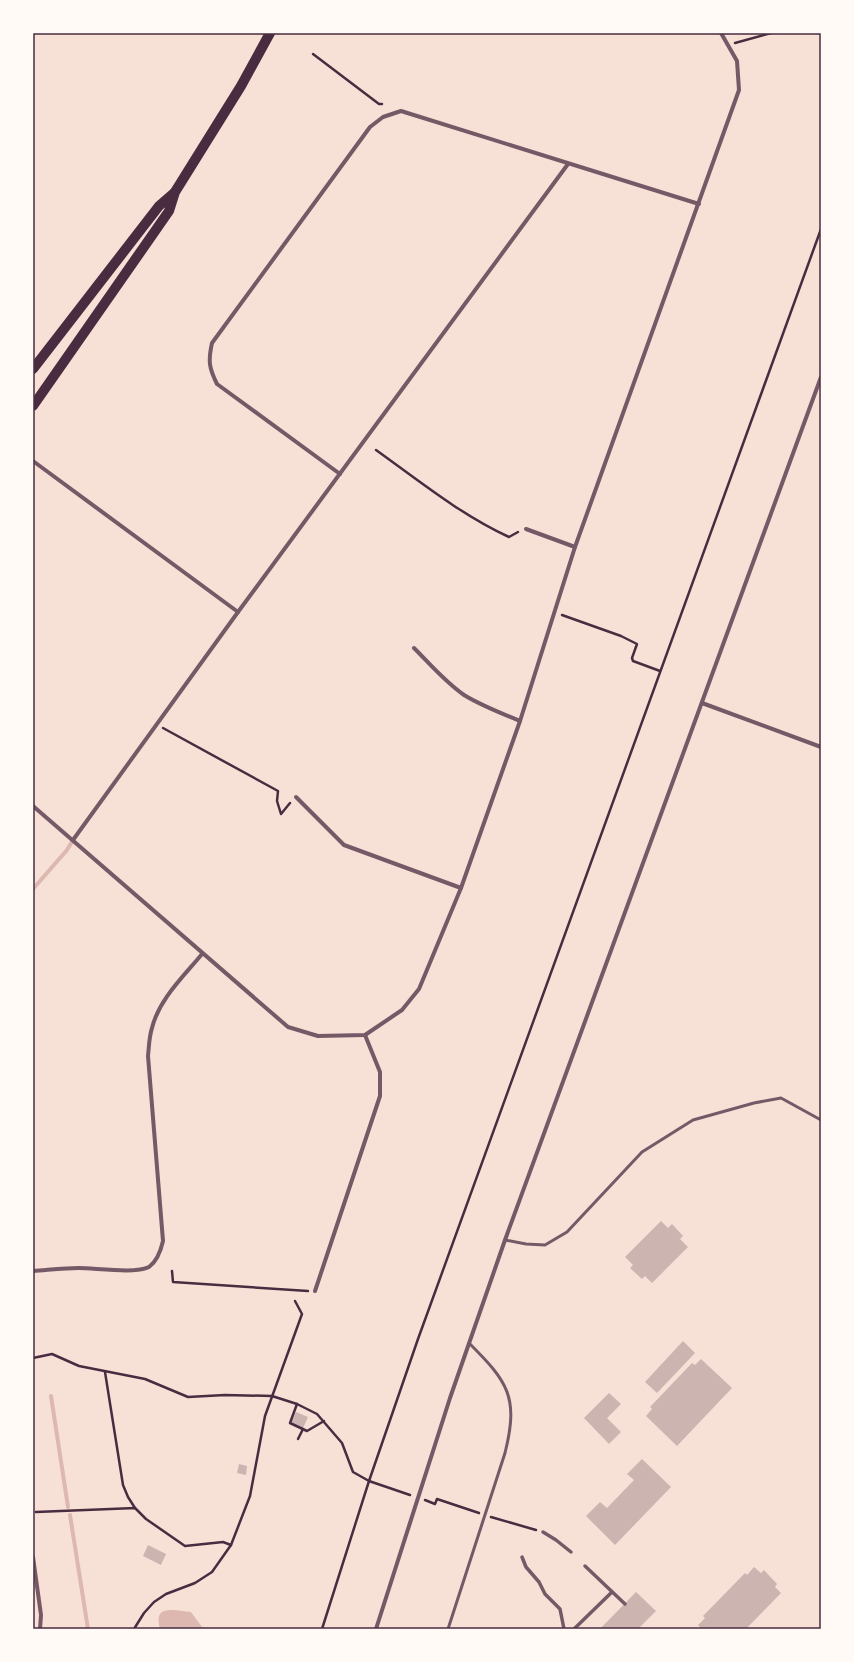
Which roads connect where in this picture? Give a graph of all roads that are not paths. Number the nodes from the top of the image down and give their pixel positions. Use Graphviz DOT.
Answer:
graph roads {
  1 [pos="270,33"];
  2 [pos="721,33"];
  3 [pos="568,164"];
  4 [pos="175,192"];
  5 [pos="699,204"];
  6 [pos="33,369"];
  7 [pos="821,377"];
  8 [pos="33,406"];
  9 [pos="33,461"];
  10 [pos="340,474"];
  11 [pos="526,529"];
  12 [pos="575,548"];
  13 [pos="238,612"];
  14 [pos="414,648"];
  15 [pos="702,703"];
  16 [pos="520,721"];
  17 [pos="821,747"];
  18 [pos="296,797"];
  19 [pos="33,806"];
  20 [pos="72,840"];
  21 [pos="461,888"];
  22 [pos="202,954"];
  23 [pos="365,1036"];
  24 [pos="821,1120"];
  25 [pos="505,1240"];
  26 [pos="33,1271"];
  27 [pos="315,1291"];
  28 [pos="469,1343"];
  29 [pos="543,1532"];
  30 [pos="571,1552"];
  31 [pos="33,1557"];
  32 [pos="522,1557"];
  33 [pos="585,1566"];
  34 [pos="612,1592"];
  35 [pos="624,1604"];
  36 [pos="40,1629"];
  37 [pos="376,1629"];
  38 [pos="448,1629"];
  39 [pos="564,1629"];
  40 [pos="574,1629"];
  1 -- 4 [label="main road"];
  2 -- 5 [label="street"];
  3 -- 5 [label="street"];
  3 -- 10 [label="street"];
  3 -- 10 [label="street"];
  4 -- 6 [label="main road"];
  4 -- 8 [label="main road"];
  5 -- 12 [label="street"];
  7 -- 15 [label="street"];
  9 -- 13 [label="street"];
  10 -- 13 [label="street"];
  11 -- 12 [label="street"];
  12 -- 16 [label="street"];
  13 -- 20 [label="street"];
  14 -- 16 [label="street"];
  15 -- 17 [label="street"];
  15 -- 25 [label="street"];
  16 -- 21 [label="street"];
  18 -- 21 [label="street"];
  19 -- 20 [label="street"];
  20 -- 22 [label="street"];
  21 -- 23 [label="street"];
  22 -- 23 [label="street"];
  22 -- 26 [label="street"];
  23 -- 27 [label="street"];
  24 -- 25 [label="lane"];
  25 -- 28 [label="street"];
  28 -- 37 [label="street"];
  28 -- 38 [label="lane"];
  29 -- 30 [label="street"];
  31 -- 36 [label="street"];
  32 -- 39 [label="street"];
  33 -- 34 [label="street"];
  34 -- 35 [label="street"];
  34 -- 40 [label="street"];
}
